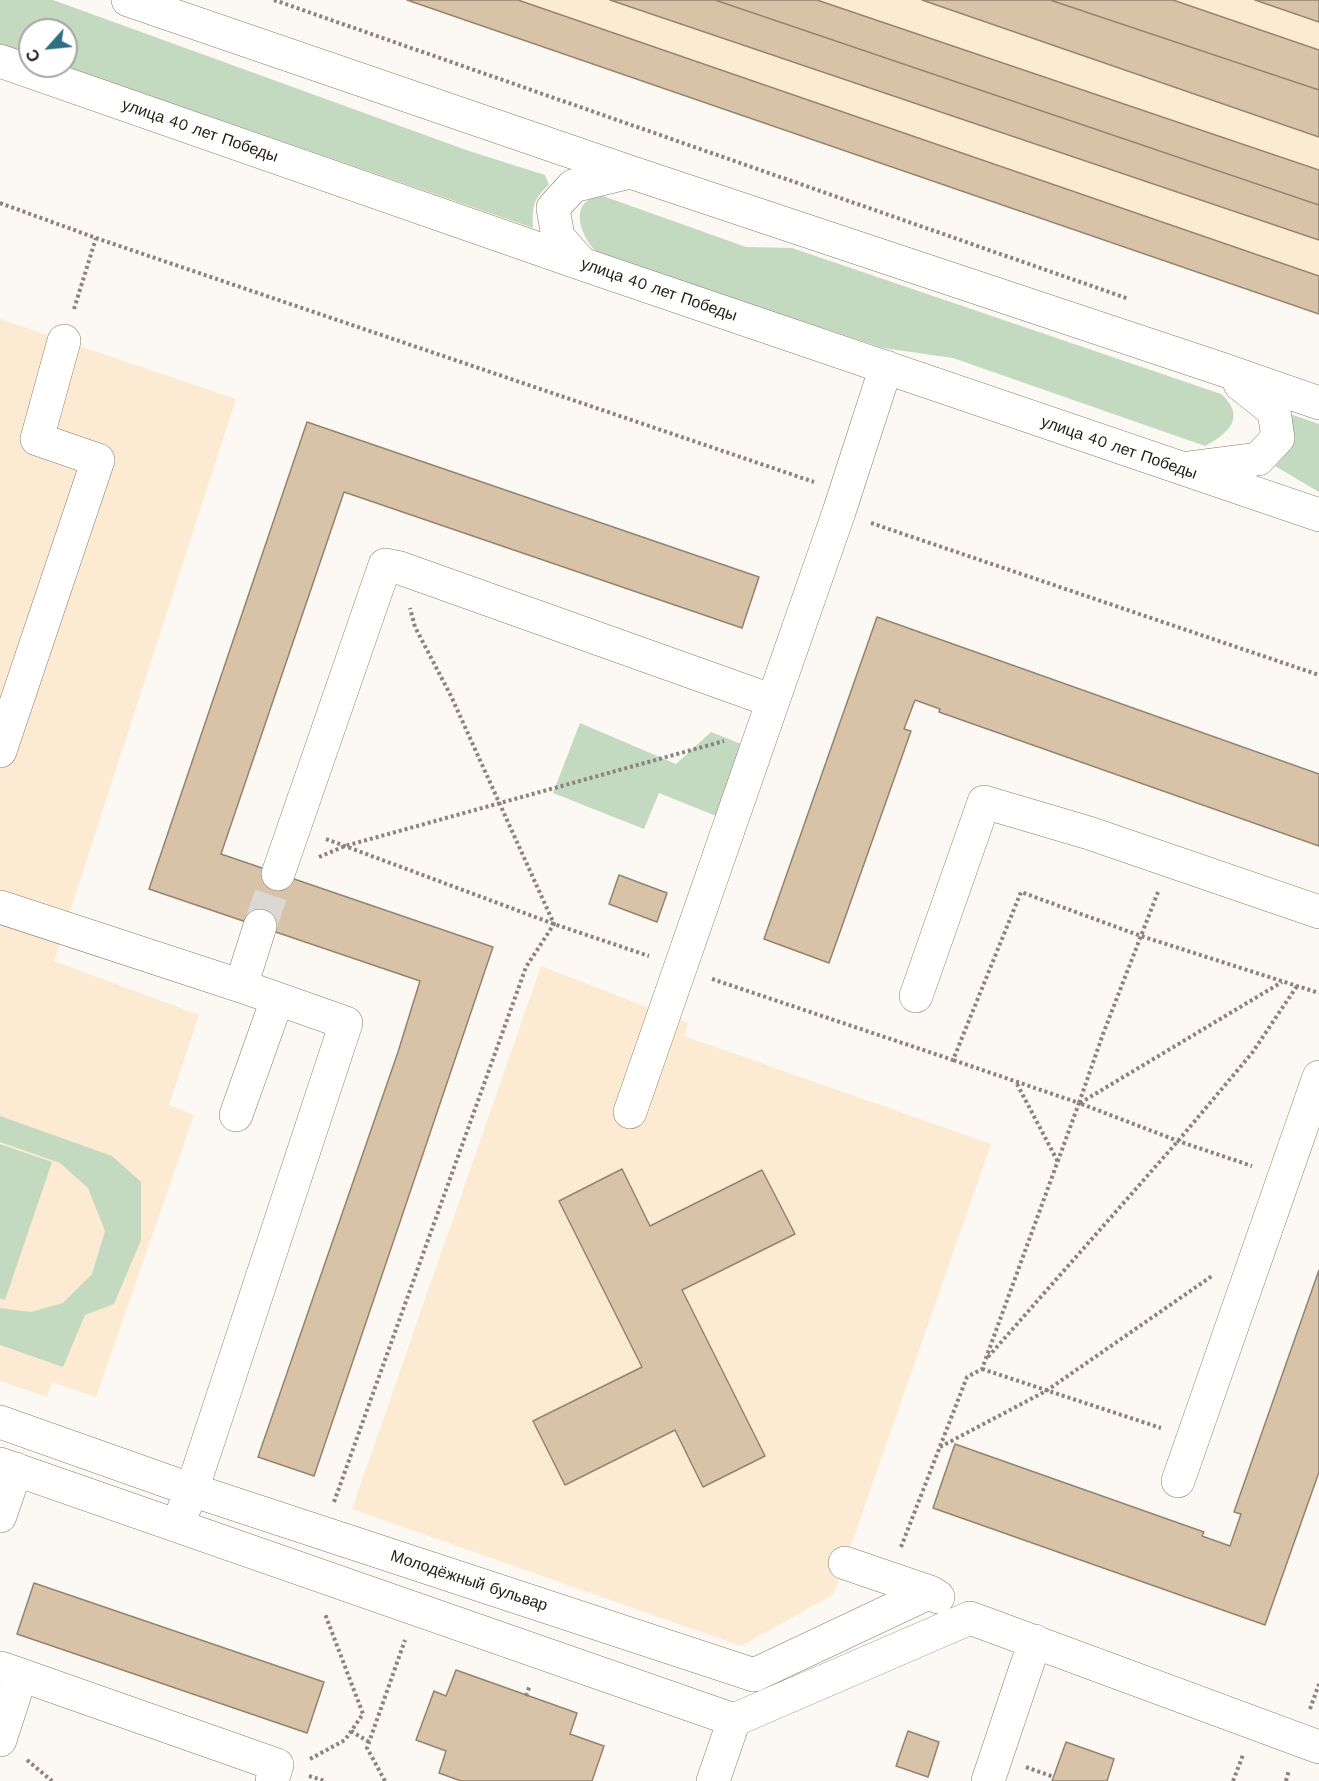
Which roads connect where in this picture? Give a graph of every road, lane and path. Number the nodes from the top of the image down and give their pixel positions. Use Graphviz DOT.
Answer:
graph roads {
  1 [pos="128,0"];
  2 [pos="274,0"];
  3 [pos="0,61"];
  4 [pos="630,172"];
  5 [pos="0,203"];
  6 [pos="96,238"];
  7 [pos="582,264"];
  8 [pos="1132,301"];
  9 [pos="64,341"];
  10 [pos="886,367"];
  11 [pos="1221,369"];
  12 [pos="1319,403"];
  13 [pos="1180,469"];
  14 [pos="839,512"];
  15 [pos="1319,515"];
  16 [pos="399,568"];
  17 [pos="1319,675"];
  18 [pos="768,716"];
  19 [pos="0,751"];
  20 [pos="498,804"];
  21 [pos="294,828"];
  22 [pos="345,846"];
  23 [pos="1170,860"];
  24 [pos="278,874"];
  25 [pos="0,907"];
  26 [pos="1319,912"];
  27 [pos="554,924"];
  28 [pos="260,926"];
  29 [pos="1141,936"];
  30 [pos="682,967"];
  31 [pos="1282,982"];
  32 [pos="241,987"];
  33 [pos="1297,987"];
  34 [pos="1319,993"];
  35 [pos="916,996"];
  36 [pos="277,1000"];
  37 [pos="953,1060"];
  38 [pos="1319,1077"];
  39 [pos="1016,1083"];
  40 [pos="1079,1103"];
  41 [pos="630,1112"];
  42 [pos="236,1115"];
  43 [pos="1178,1141"];
  44 [pos="1058,1162"];
  45 [pos="1284,1176"];
  46 [pos="1246,1284"];
  47 [pos="986,1359"];
  48 [pos="982,1369"];
  49 [pos="1046,1391"];
  50 [pos="0,1422"];
  51 [pos="1193,1439"];
  52 [pos="940,1447"];
  53 [pos="8,1467"];
  54 [pos="1178,1481"];
  55 [pos="192,1490"];
  56 [pos="0,1516"];
  57 [pos="177,1526"];
  58 [pos="323,1533"];
  59 [pos="845,1563"];
  60 [pos="889,1578"];
  61 [pos="930,1592"];
  62 [pos="970,1618"];
  63 [pos="1035,1641"];
  64 [pos="336,1643"];
  65 [pos="397,1662"];
  66 [pos="10,1672"];
  67 [pos="734,1720"];
  68 [pos="351,1731"];
  69 [pos="0,1740"];
  70 [pos="369,1742"];
  71 [pos="1319,1747"];
  72 [pos="309,1760"];
  73 [pos="272,1781"];
  74 [pos="385,1781"];
  75 [pos="713,1781"];
  76 [pos="988,1781"];
  1 -- 4 [label="street"];
  2 -- 8 [label="path"];
  3 -- 7 [label="street, улица 40 лет Победы"];
  4 -- 7 [label="street"];
  4 -- 11 [label="street"];
  5 -- 6 [label="path"];
  6 -- 9 [label="path"];
  6 -- 14 [label="path"];
  7 -- 10 [label="street, улица 40 лет Победы"];
  9 -- 19 [label="street"];
  10 -- 13 [label="street, улица 40 лет Победы"];
  10 -- 14 [label="street"];
  11 -- 12 [label="street"];
  11 -- 13 [label="street"];
  13 -- 15 [label="street, улица 40 лет Победы"];
  14 -- 17 [label="path"];
  14 -- 18 [label="street"];
  16 -- 18 [label="street"];
  16 -- 20 [label="path"];
  16 -- 21 [label="street"];
  18 -- 20 [label="path"];
  18 -- 30 [label="street"];
  20 -- 22 [label="path"];
  20 -- 27 [label="path"];
  21 -- 22 [label="path"];
  21 -- 24 [label="street"];
  22 -- 24 [label="path"];
  22 -- 27 [label="path"];
  23 -- 26 [label="street"];
  23 -- 29 [label="path"];
  23 -- 35 [label="street"];
  25 -- 32 [label="street"];
  27 -- 30 [label="path"];
  27 -- 58 [label="path"];
  28 -- 32 [label="street"];
  29 -- 31 [label="path"];
  29 -- 37 [label="path"];
  29 -- 40 [label="path"];
  30 -- 37 [label="path"];
  30 -- 41 [label="street"];
  31 -- 33 [label="path"];
  31 -- 40 [label="path"];
  32 -- 36 [label="street"];
  33 -- 34 [label="path"];
  33 -- 43 [label="path"];
  36 -- 42 [label="street"];
  36 -- 55 [label="street"];
  37 -- 39 [label="path"];
  38 -- 45 [label="street"];
  39 -- 40 [label="path"];
  39 -- 44 [label="path"];
  40 -- 43 [label="path"];
  40 -- 44 [label="path"];
  43 -- 45 [label="path"];
  43 -- 47 [label="path"];
  44 -- 47 [label="path"];
  45 -- 46 [label="street"];
  46 -- 49 [label="path"];
  46 -- 51 [label="street"];
  47 -- 48 [label="path"];
  48 -- 49 [label="path"];
  48 -- 52 [label="path"];
  49 -- 51 [label="path"];
  49 -- 52 [label="path"];
  50 -- 55 [label="street, Молодёжный бульвар"];
  51 -- 54 [label="street"];
  52 -- 60 [label="path"];
  53 -- 56 [label="street"];
  53 -- 57 [label="street"];
  55 -- 57 [label="street"];
  55 -- 58 [label="street, Молодёжный бульвар"];
  57 -- 67 [label="street"];
  58 -- 61 [label="street, Молодёжный бульвар"];
  59 -- 60 [label="street"];
  60 -- 61 [label="street"];
  61 -- 62 [label="street"];
  62 -- 63 [label="street"];
  62 -- 67 [label="street"];
  63 -- 71 [label="street"];
  63 -- 76 [label="street"];
  64 -- 68 [label="path"];
  65 -- 70 [label="path"];
  66 -- 69 [label="street"];
  66 -- 73 [label="street"];
  67 -- 75 [label="street"];
  68 -- 70 [label="path"];
  68 -- 72 [label="path"];
  70 -- 74 [label="path"];
}
